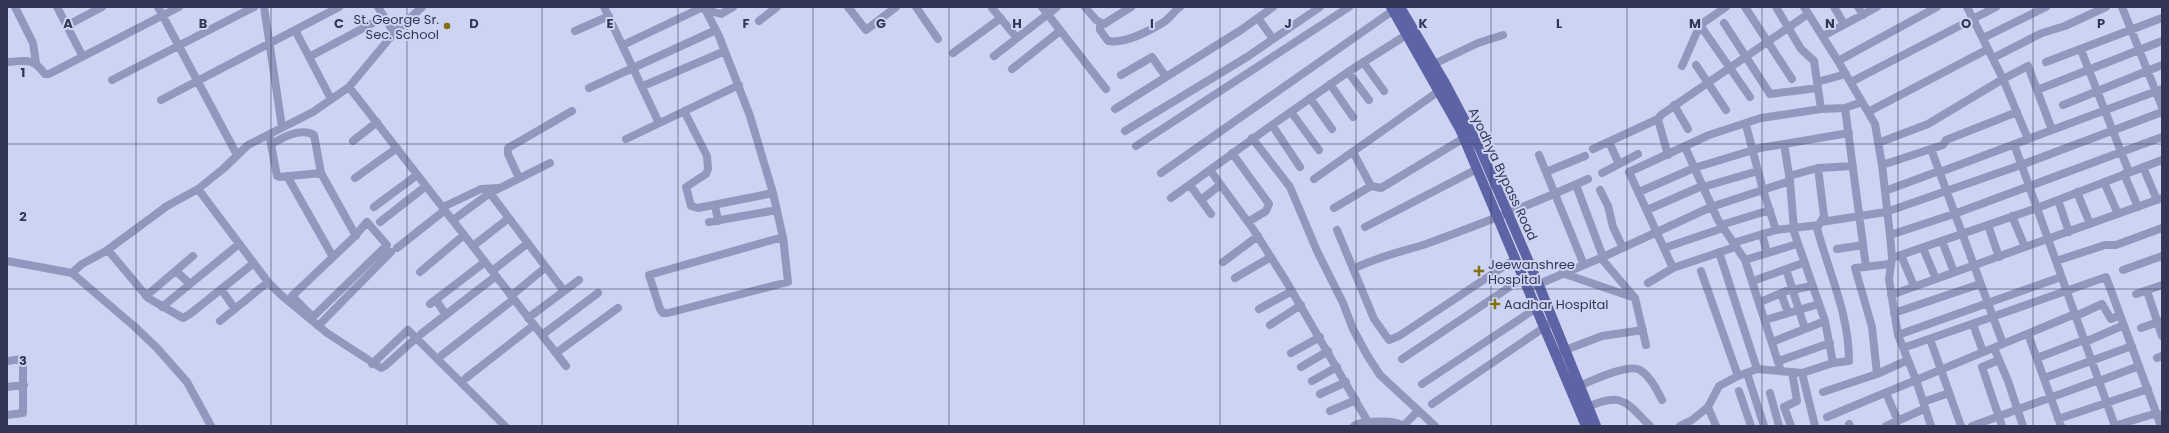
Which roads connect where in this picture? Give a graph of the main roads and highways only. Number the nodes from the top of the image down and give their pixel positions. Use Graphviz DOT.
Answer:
graph roads {
  1 [pos="1395,8"];
  2 [pos="1410,33"];
  3 [pos="1548,325"];
  4 [pos="1560,352"];
  5 [pos="1586,426"];
  6 [pos="1596,426"];
  1 -- 2 [label="main road, Ayodhya Bypass Road"];
  2 -- 3 [label="main road, Ayodhya Bypass Road"];
  2 -- 3 [label="main road, Ayodhya Bypass Road"];
  3 -- 4 [label="main road, Ayodhya Bypass Road"];
  4 -- 5 [label="main road, Ayodhya Bypass Road"];
  4 -- 6 [label="main road, Ayodhya Bypass Road"];
}
